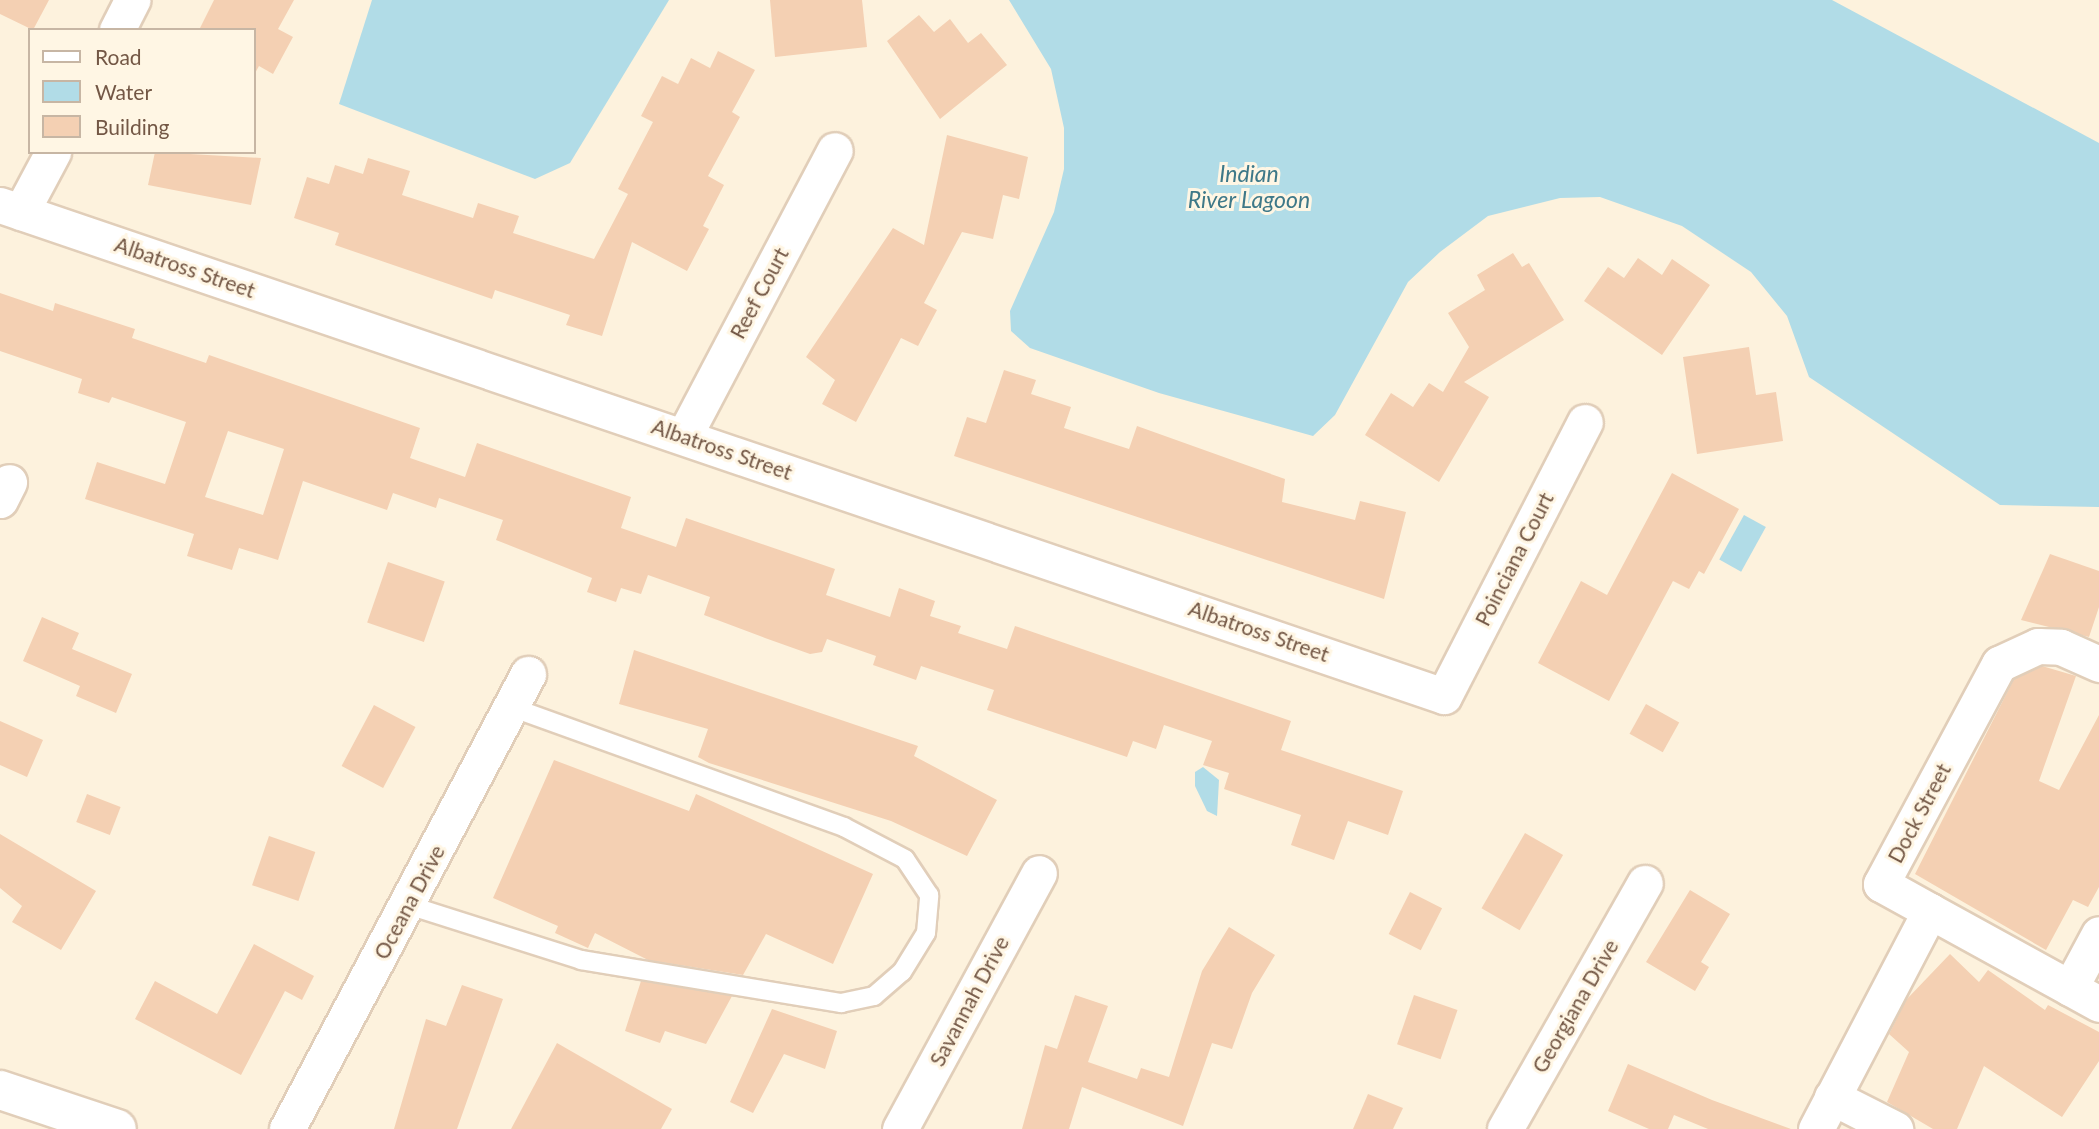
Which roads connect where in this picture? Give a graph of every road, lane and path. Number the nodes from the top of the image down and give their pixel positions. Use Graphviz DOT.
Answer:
graph roads {
  1 [pos="132,0"];
  2 [pos="118,28"];
  3 [pos="835,150"];
  4 [pos="50,154"];
  5 [pos="10,208"];
  6 [pos="1585,422"];
  7 [pos="684,436"];
  8 [pos="2090,659"];
  9 [pos="528,674"];
  10 [pos="1444,696"];
  11 [pos="511,707"];
  12 [pos="1039,873"];
  13 [pos="1645,883"];
  14 [pos="408,905"];
  15 [pos="1930,911"];
  16 [pos="2099,934"];
  17 [pos="2085,996"];
  18 [pos="0,1090"];
  19 [pos="1832,1097"];
  20 [pos="117,1129"];
  21 [pos="287,1129"];
  22 [pos="900,1129"];
  23 [pos="1505,1129"];
  24 [pos="1816,1129"];
  25 [pos="1895,1129"];
  1 -- 2 [label="street"];
  3 -- 7 [label="street, Reef Court"];
  4 -- 5 [label="street"];
  5 -- 7 [label="street, Albatross Street"];
  6 -- 10 [label="street, Poinciana Court"];
  7 -- 10 [label="street, Albatross Street"];
  8 -- 15 [label="street, Dock Street"];
  9 -- 11 [label="street, Oceana Drive"];
  11 -- 14 [label="street, Oceana Drive"];
  11 -- 14 [label="lane"];
  12 -- 22 [label="street, Savannah Drive"];
  13 -- 23 [label="street, Georgiana Drive"];
  14 -- 21 [label="street, Oceana Drive"];
  15 -- 17 [label="street"];
  15 -- 19 [label="street"];
  16 -- 17 [label="street"];
  18 -- 20 [label="street"];
  19 -- 24 [label="street"];
  19 -- 25 [label="street"];
}
